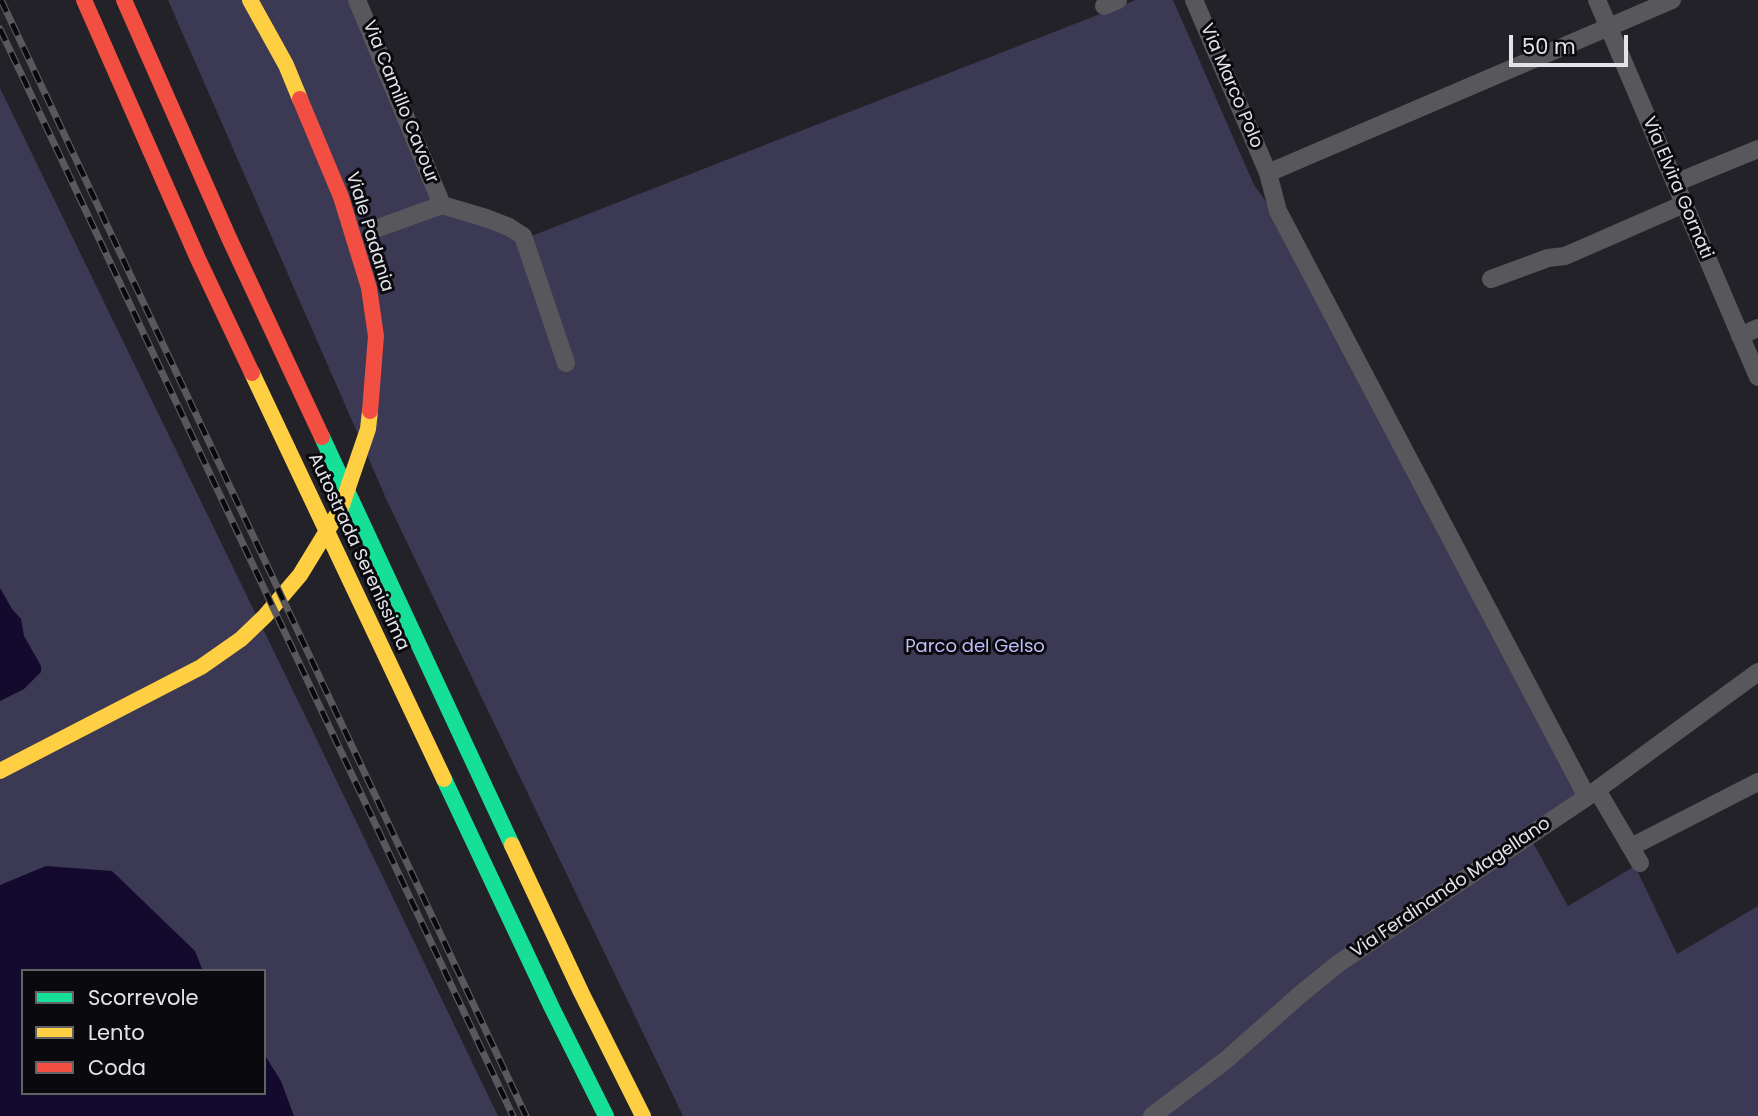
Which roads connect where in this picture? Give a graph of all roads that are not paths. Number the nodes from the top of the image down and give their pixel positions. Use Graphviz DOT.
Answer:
graph roads {
  1 [pos="84,0"];
  2 [pos="124,0"];
  3 [pos="250,0"];
  4 [pos="357,0"];
  5 [pos="1194,0"];
  6 [pos="1597,0"];
  7 [pos="1672,0"];
  8 [pos="1608,27"];
  9 [pos="1758,149"];
  10 [pos="1268,173"];
  11 [pos="1675,183"];
  12 [pos="1684,204"];
  13 [pos="442,205"];
  14 [pos="378,228"];
  15 [pos="1491,279"];
  16 [pos="1758,328"];
  17 [pos="1740,336"];
  18 [pos="566,363"];
  19 [pos="1758,377"];
  20 [pos="1758,672"];
  21 [pos="0,771"];
  22 [pos="1758,782"];
  23 [pos="1592,793"];
  24 [pos="1631,847"];
  25 [pos="1640,863"];
  26 [pos="606,1116"];
  27 [pos="643,1116"];
  28 [pos="1153,1116"];
  1 -- 26 [label="main road, Autostrada Serenissima"];
  2 -- 27 [label="main road, Autostrada Serenissima"];
  3 -- 21 [label="main road, Viale Padania"];
  4 -- 13 [label="street, Via Camillo Cavour"];
  5 -- 10 [label="street, Via Marco Polo"];
  6 -- 8 [label="street, Via Elvira Gornati"];
  7 -- 8 [label="street"];
  8 -- 10 [label="street"];
  8 -- 11 [label="street, Via Elvira Gornati"];
  9 -- 11 [label="street"];
  10 -- 23 [label="street, Via Marco Polo"];
  11 -- 12 [label="street, Via Elvira Gornati"];
  12 -- 15 [label="street"];
  12 -- 17 [label="street, Via Elvira Gornati"];
  13 -- 14 [label="street"];
  13 -- 18 [label="street"];
  16 -- 17 [label="street"];
  17 -- 19 [label="street, Via Elvira Gornati"];
  20 -- 23 [label="street, Via Ferdinando Magellano"];
  22 -- 24 [label="street"];
  23 -- 24 [label="street, Via Marco Polo"];
  23 -- 28 [label="street, Via Ferdinando Magellano"];
  24 -- 25 [label="street, Via Marco Polo"];
}
